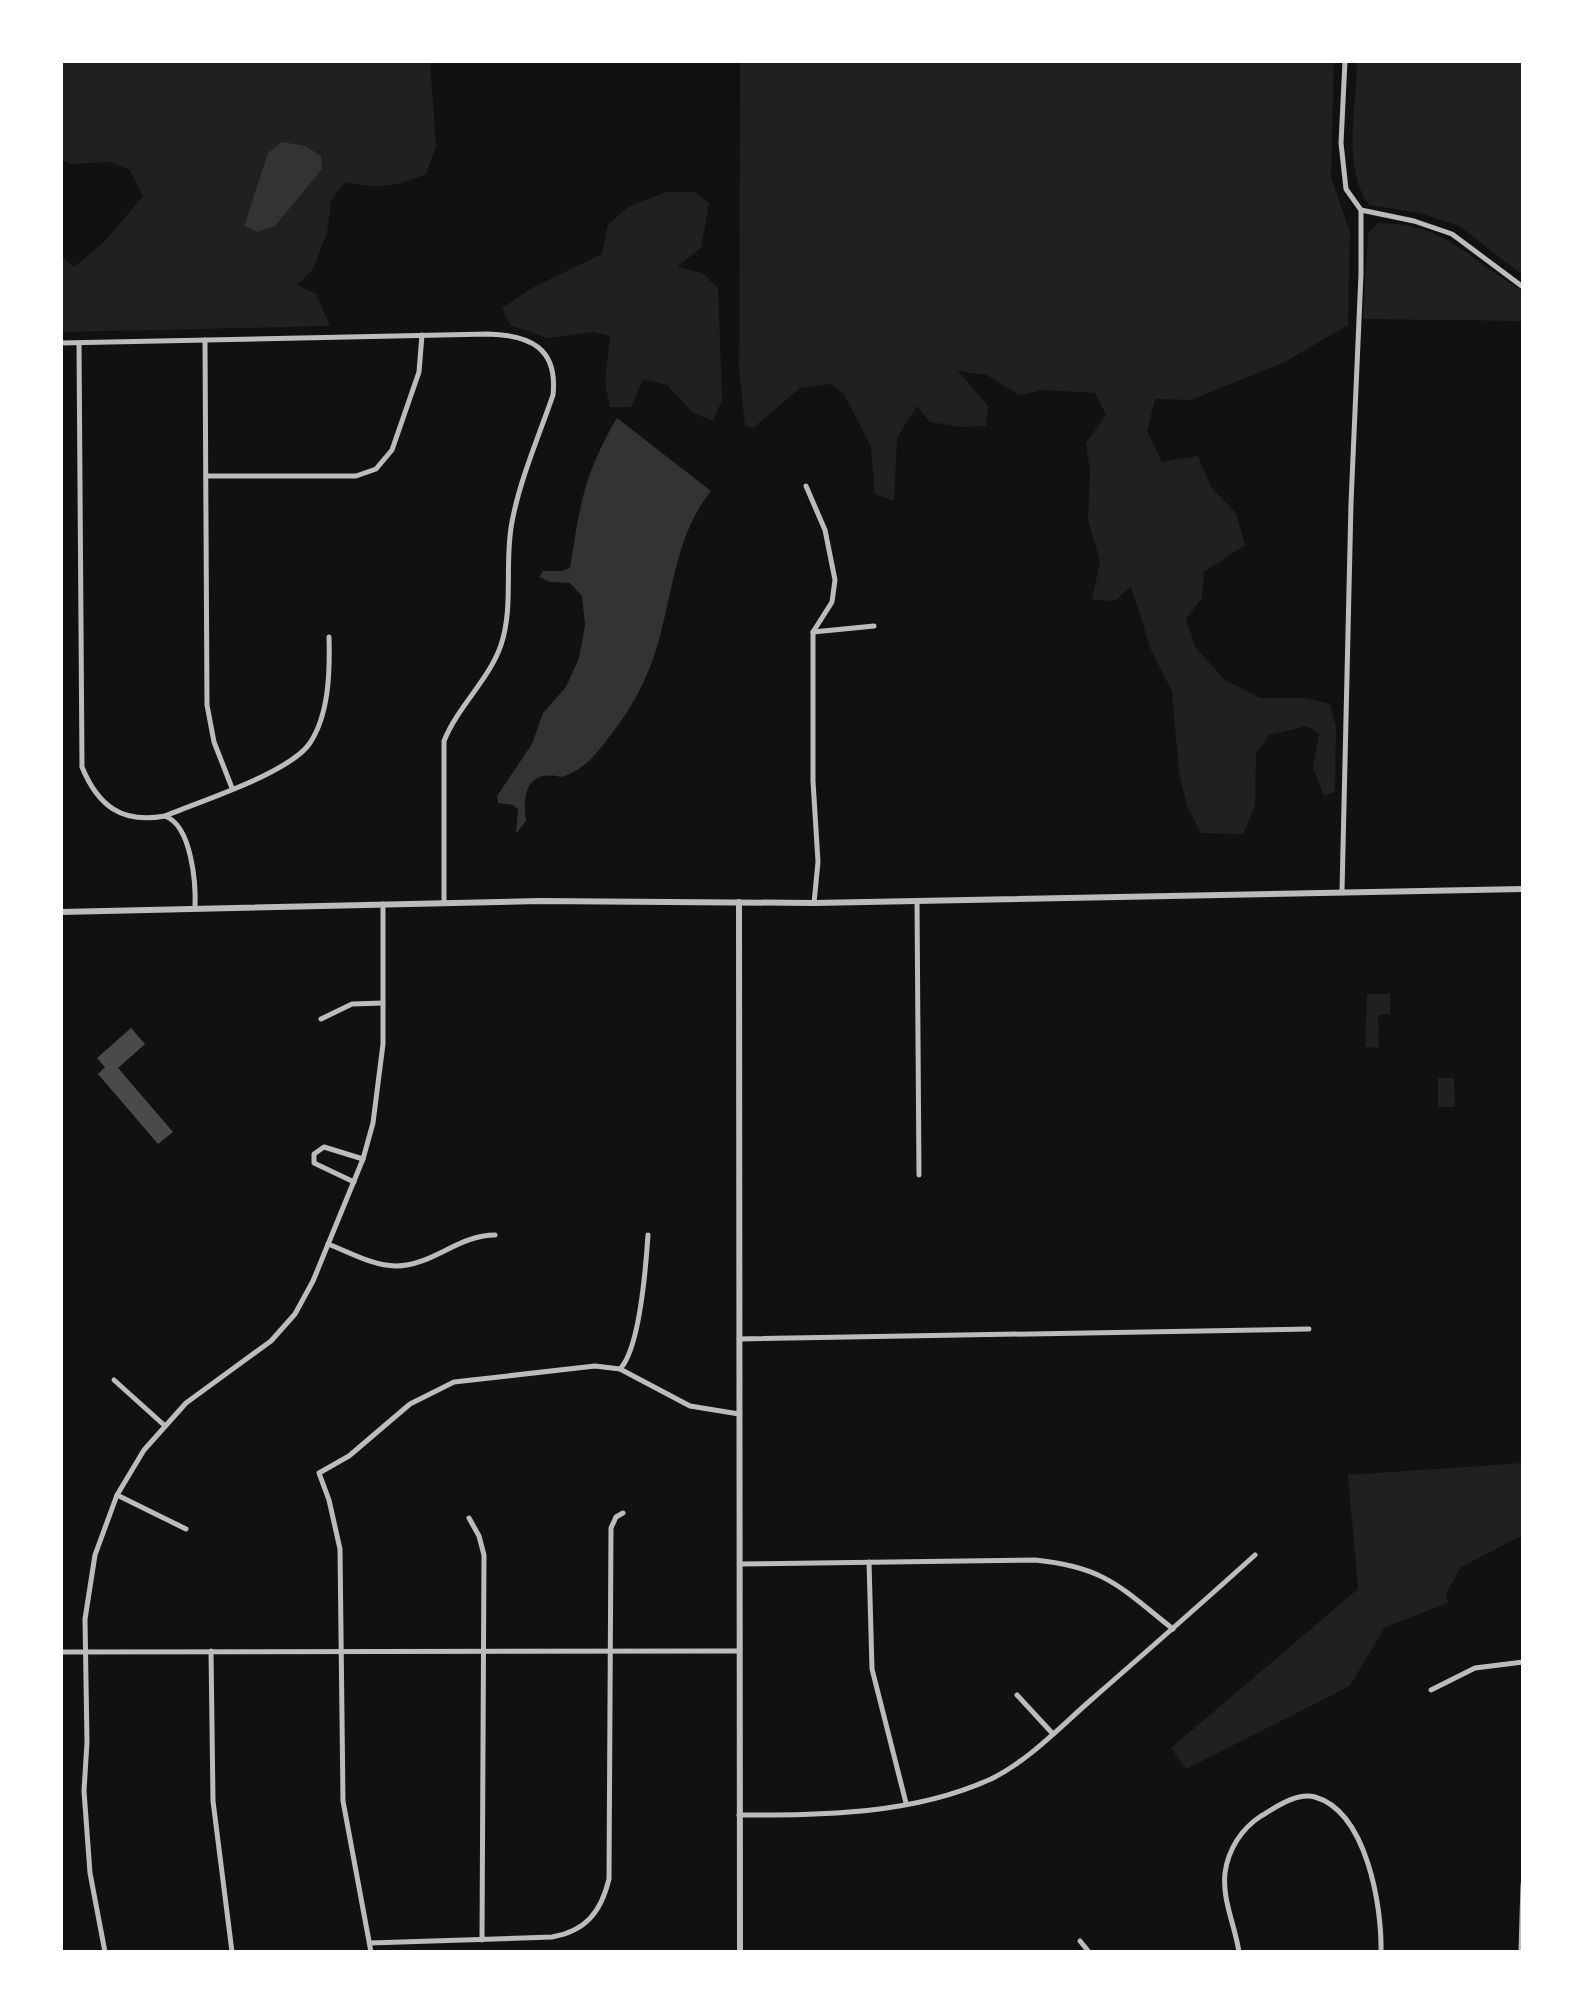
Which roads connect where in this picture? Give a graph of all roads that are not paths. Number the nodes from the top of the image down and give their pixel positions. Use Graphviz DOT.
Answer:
graph roads {
  1 [pos="1345,61"];
  2 [pos="1361,210"];
  3 [pos="1523,287"];
  4 [pos="422,335"];
  5 [pos="205,340"];
  6 [pos="61,343"];
  7 [pos="79,343"];
  8 [pos="206,476"];
  9 [pos="806,486"];
  10 [pos="874,626"];
  11 [pos="813,632"];
  12 [pos="329,638"];
  13 [pos="232,788"];
  14 [pos="165,816"];
  15 [pos="1523,889"];
  16 [pos="1342,892"];
  17 [pos="917,901"];
  18 [pos="739,902"];
  19 [pos="444,903"];
  20 [pos="814,903"];
  21 [pos="383,904"];
  22 [pos="195,908"];
  23 [pos="61,912"];
  24 [pos="383,1003"];
  25 [pos="321,1019"];
  26 [pos="363,1159"];
  27 [pos="919,1175"];
  28 [pos="354,1182"];
  29 [pos="495,1235"];
  30 [pos="648,1235"];
  31 [pos="328,1244"];
  32 [pos="1309,1329"];
  33 [pos="739,1339"];
  34 [pos="620,1369"];
  35 [pos="114,1380"];
  36 [pos="739,1415"];
  37 [pos="164,1425"];
  38 [pos="117,1495"];
  39 [pos="624,1513"];
  40 [pos="470,1518"];
  41 [pos="186,1529"];
  42 [pos="1255,1555"];
  43 [pos="869,1562"];
  44 [pos="740,1564"];
  45 [pos="1173,1629"];
  46 [pos="211,1651"];
  47 [pos="340,1651"];
  48 [pos="484,1651"];
  49 [pos="611,1651"];
  50 [pos="739,1651"];
  51 [pos="61,1652"];
  52 [pos="85,1652"];
  53 [pos="1523,1662"];
  54 [pos="1431,1690"];
  55 [pos="1017,1695"];
  56 [pos="1053,1734"];
  57 [pos="906,1802"];
  58 [pos="740,1815"];
  59 [pos="1523,1884"];
  60 [pos="482,1940"];
  61 [pos="1080,1941"];
  62 [pos="370,1943"];
  63 [pos="105,1952"];
  64 [pos="232,1952"];
  65 [pos="371,1952"];
  66 [pos="740,1952"];
  67 [pos="1089,1952"];
  68 [pos="1239,1952"];
  69 [pos="1381,1952"];
  70 [pos="1521,1952"];
  1 -- 2 [label="street"];
  2 -- 3 [label="street"];
  2 -- 16 [label="street"];
  4 -- 5 [label="street"];
  4 -- 8 [label="street"];
  4 -- 19 [label="street"];
  5 -- 7 [label="street"];
  5 -- 8 [label="street"];
  6 -- 7 [label="street"];
  7 -- 14 [label="street"];
  8 -- 13 [label="street"];
  9 -- 11 [label="street"];
  10 -- 11 [label="street"];
  11 -- 20 [label="street"];
  12 -- 13 [label="street"];
  13 -- 14 [label="street"];
  14 -- 22 [label="street"];
  15 -- 16 [label="street"];
  16 -- 17 [label="street"];
  17 -- 20 [label="street"];
  17 -- 27 [label="street"];
  18 -- 19 [label="street"];
  18 -- 20 [label="street"];
  18 -- 33 [label="street"];
  19 -- 21 [label="street"];
  21 -- 22 [label="street"];
  21 -- 24 [label="street"];
  22 -- 23 [label="street"];
  24 -- 25 [label="street"];
  24 -- 26 [label="street"];
  26 -- 28 [label="street"];
  26 -- 28 [label="street"];
  28 -- 31 [label="street"];
  29 -- 31 [label="street"];
  30 -- 34 [label="street"];
  31 -- 37 [label="street"];
  32 -- 33 [label="street"];
  33 -- 36 [label="street"];
  34 -- 36 [label="street"];
  34 -- 47 [label="street"];
  35 -- 37 [label="street"];
  36 -- 44 [label="street"];
  37 -- 38 [label="street"];
  38 -- 41 [label="street"];
  38 -- 52 [label="street"];
  39 -- 49 [label="street"];
  40 -- 48 [label="street"];
  42 -- 45 [label="street"];
  43 -- 44 [label="street"];
  43 -- 45 [label="street"];
  43 -- 57 [label="street"];
  44 -- 50 [label="street"];
  45 -- 56 [label="street"];
  46 -- 47 [label="street"];
  46 -- 52 [label="street"];
  46 -- 64 [label="street"];
  47 -- 48 [label="street"];
  47 -- 62 [label="street"];
  48 -- 49 [label="street"];
  48 -- 60 [label="street"];
  49 -- 50 [label="street"];
  49 -- 60 [label="street"];
  50 -- 58 [label="street"];
  51 -- 52 [label="street"];
  52 -- 63 [label="street"];
  53 -- 54 [label="street"];
  55 -- 56 [label="street"];
  56 -- 57 [label="street"];
  57 -- 58 [label="street"];
  58 -- 66 [label="street"];
  59 -- 70 [label="street"];
  60 -- 62 [label="street"];
  61 -- 67 [label="street"];
  62 -- 65 [label="street"];
  68 -- 69 [label="street"];
}
